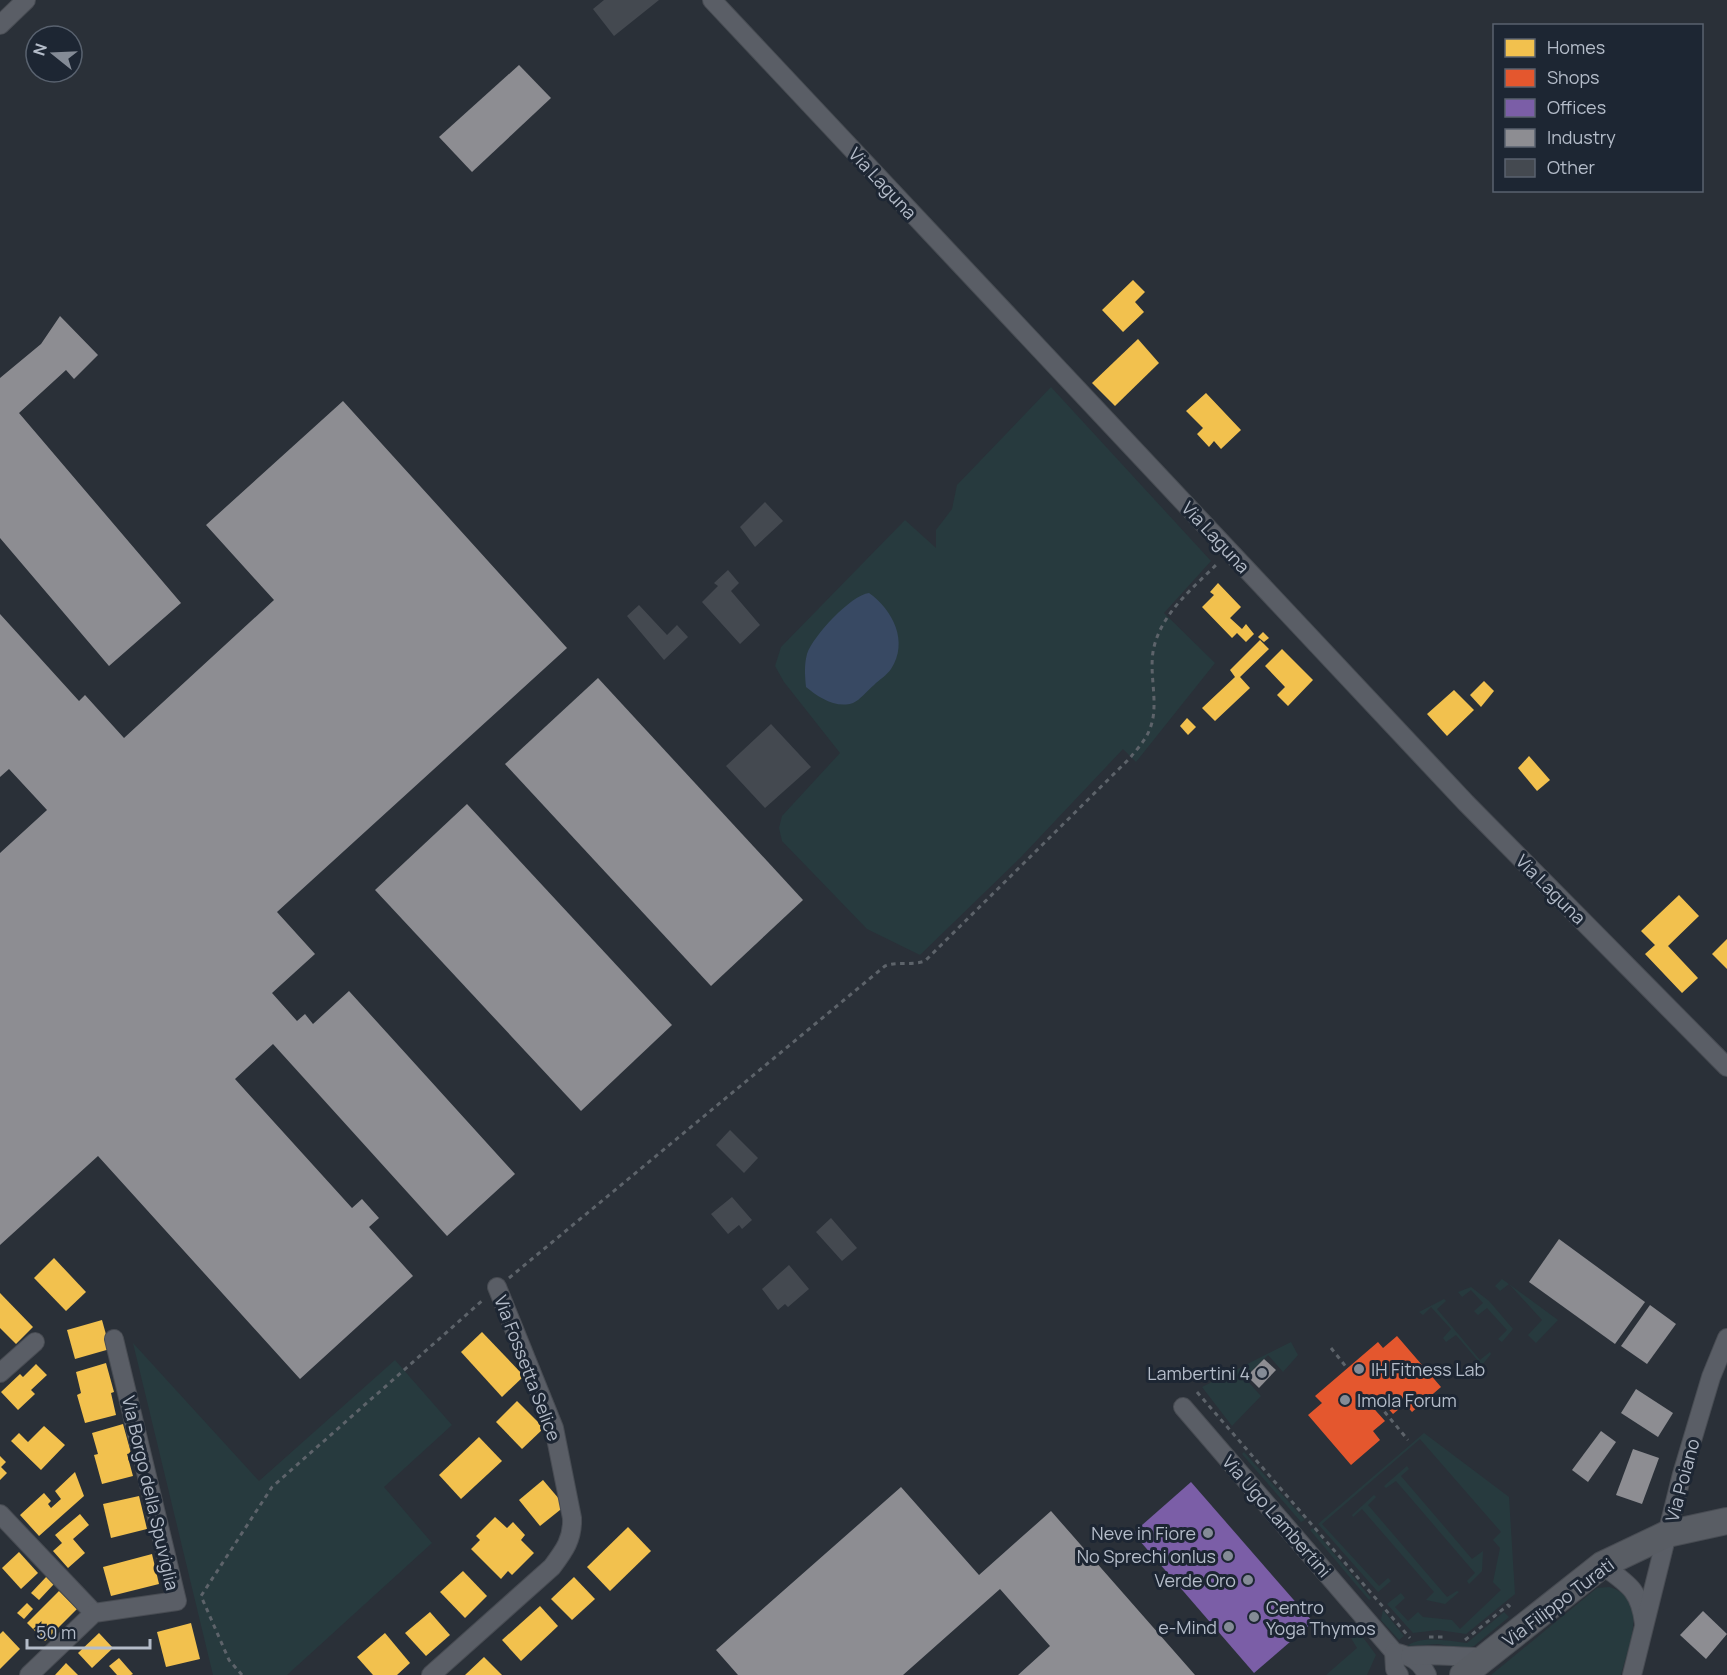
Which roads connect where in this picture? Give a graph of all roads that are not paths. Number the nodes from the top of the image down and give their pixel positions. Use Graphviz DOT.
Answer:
graph roads {
  1 [pos="26,0"];
  2 [pos="712,0"];
  3 [pos="0,25"];
  4 [pos="1727,1067"];
  5 [pos="497,1287"];
  6 [pos="1727,1338"];
  7 [pos="114,1339"];
  8 [pos="35,1342"];
  9 [pos="0,1373"];
  10 [pos="1183,1407"];
  11 [pos="0,1514"];
  12 [pos="1727,1521"];
  13 [pos="1667,1534"];
  14 [pos="1602,1565"];
  15 [pos="94,1613"];
  16 [pos="1645,1625"];
  17 [pos="1487,1657"];
  18 [pos="1400,1661"];
  19 [pos="29,1675"];
  20 [pos="431,1675"];
  21 [pos="1427,1675"];
  22 [pos="1463,1675"];
  23 [pos="1632,1675"];
  1 -- 3 [label="street"];
  2 -- 4 [label="street, Via Laguna"];
  5 -- 20 [label="street, Via Fossetta Selice"];
  6 -- 13 [label="street, Via Poiano"];
  7 -- 15 [label="street, Via Borgo della Spuviglia"];
  8 -- 9 [label="street"];
  10 -- 18 [label="street, Via Ugo Lambertini"];
  11 -- 15 [label="street"];
  12 -- 13 [label="main road, Via Filippo Turati"];
  13 -- 14 [label="main road, Via Filippo Turati"];
  13 -- 16 [label="street, Via Poiano"];
  14 -- 16 [label="street, Via Poiano"];
  14 -- 17 [label="main road, Via Filippo Turati"];
  15 -- 19 [label="street"];
  16 -- 23 [label="street, Via Poiano"];
  17 -- 18 [label="street"];
  17 -- 22 [label="main road, Via Filippo Turati"];
  18 -- 21 [label="street, Via Ugo Lambertini"];
}
